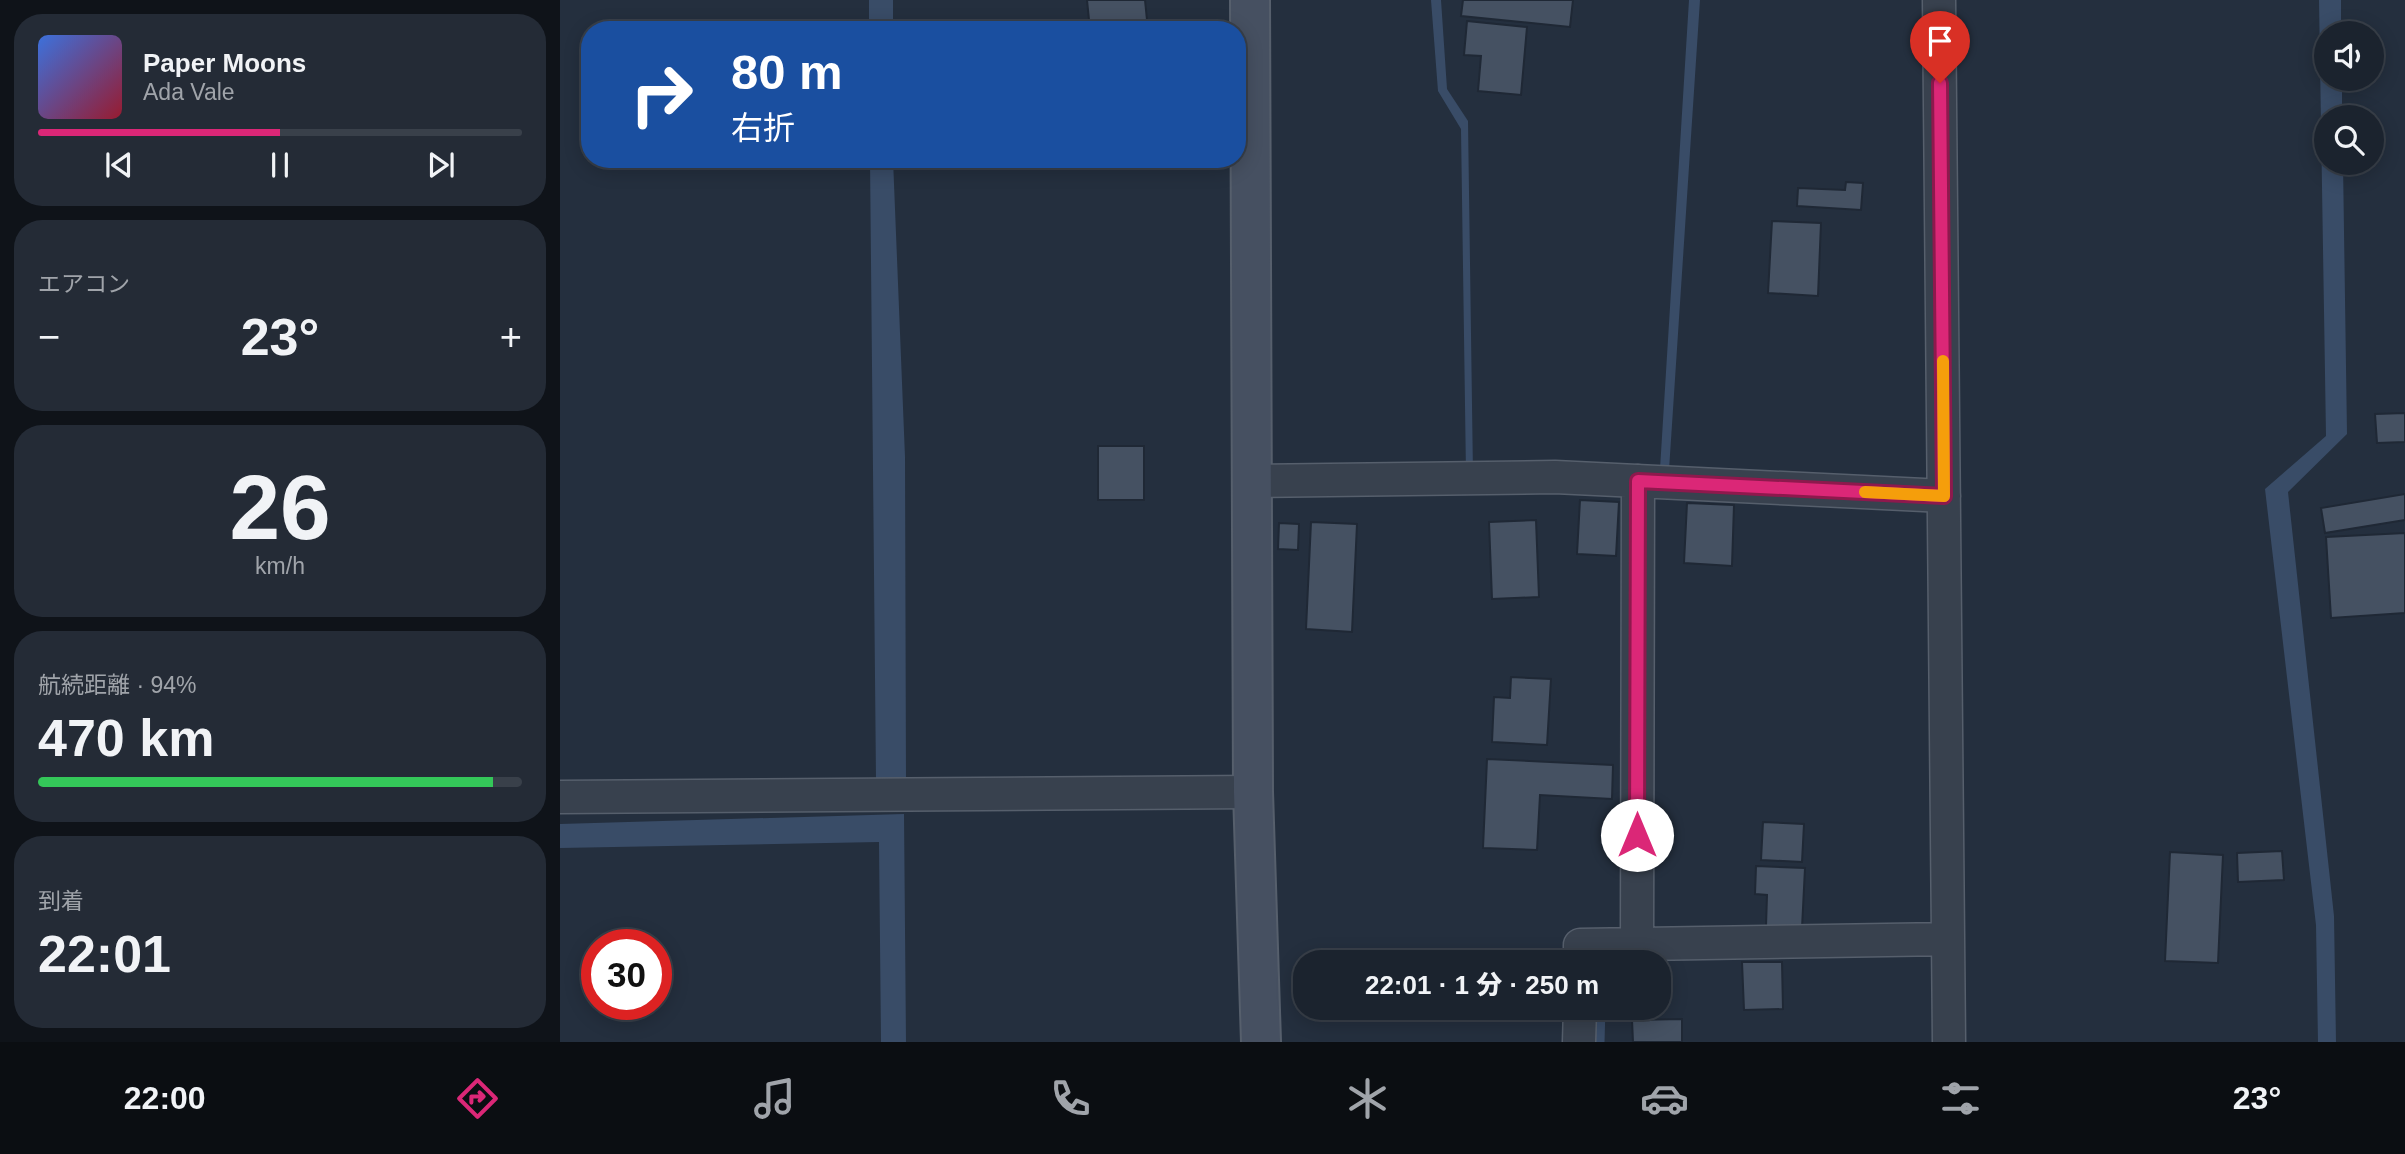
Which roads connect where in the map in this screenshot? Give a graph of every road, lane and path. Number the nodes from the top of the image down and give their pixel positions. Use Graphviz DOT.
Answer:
graph roads {
  1 [pos="1250,0"];
  2 [pos="1939,0"];
  3 [pos="1253,481"];
  4 [pos="1638,481"];
  5 [pos="1944,496"];
  6 [pos="1253,792"];
  7 [pos="560,797"];
  8 [pos="1948,939"];
  9 [pos="1637,944"];
  10 [pos="1580,950"];
  11 [pos="1580,1020"];
  12 [pos="1261,1042"];
  13 [pos="1579,1042"];
  14 [pos="1949,1042"];
  1 -- 3 [label="street"];
  2 -- 5 [label="street"];
  3 -- 4 [label="street"];
  3 -- 6 [label="street"];
  4 -- 5 [label="street"];
  4 -- 9 [label="street"];
  5 -- 8 [label="street"];
  6 -- 7 [label="street"];
  6 -- 12 [label="street"];
  8 -- 9 [label="street"];
  8 -- 14 [label="street"];
  9 -- 10 [label="street"];
  11 -- 13 [label="street"];
}
